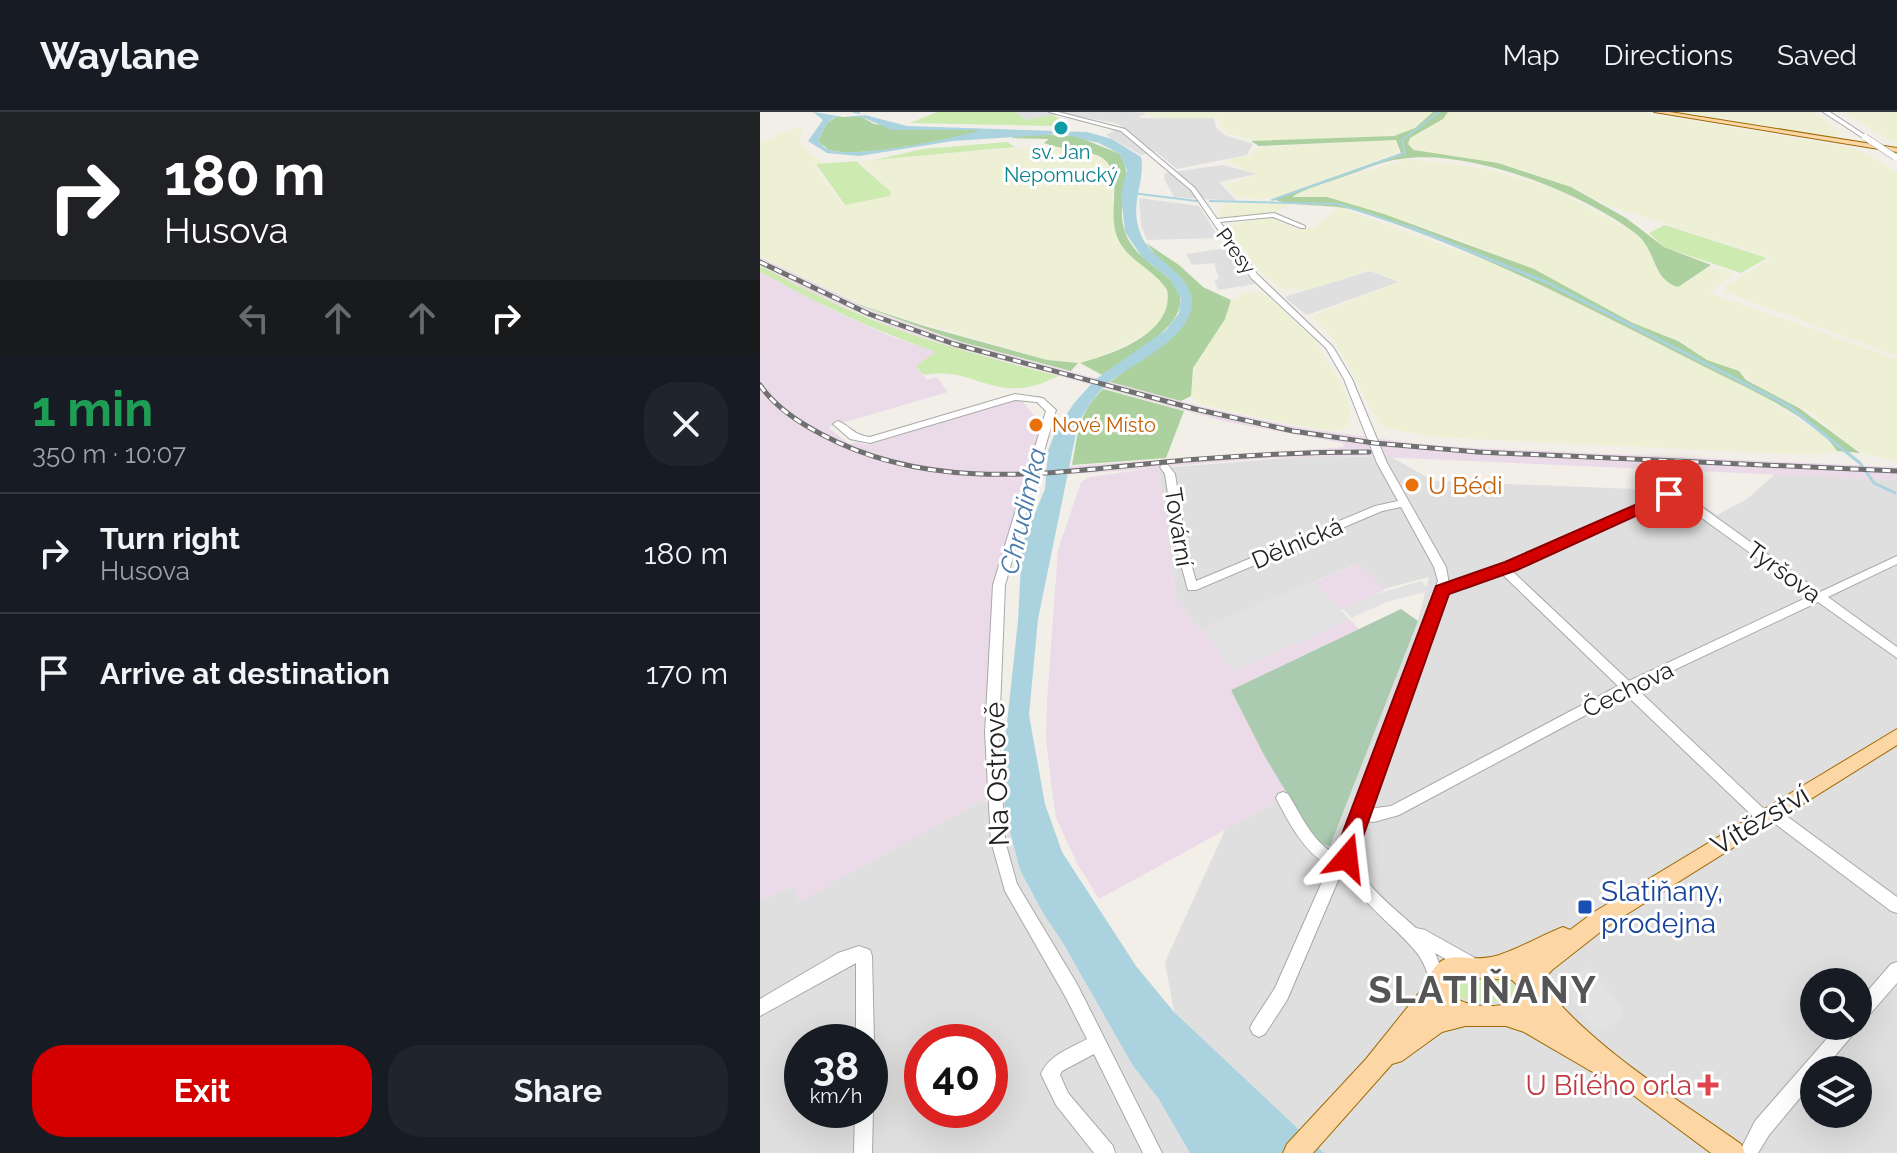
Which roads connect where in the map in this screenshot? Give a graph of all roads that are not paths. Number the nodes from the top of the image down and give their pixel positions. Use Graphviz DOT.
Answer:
graph roads {
  1 [pos="1052,112"];
  2 [pos="1657,112"];
  3 [pos="1826,112"];
  4 [pos="1896,155"];
  5 [pos="1215,221"];
  6 [pos="1303,227"];
  7 [pos="838,424"];
  8 [pos="1165,467"];
  9 [pos="1404,503"];
  10 [pos="1897,560"];
  11 [pos="1503,569"];
  12 [pos="1192,587"];
  13 [pos="1442,590"];
  14 [pos="1819,597"];
  15 [pos="1897,653"];
  16 [pos="1628,688"];
  17 [pos="1897,736"];
  18 [pos="1283,798"];
  19 [pos="1361,814"];
  20 [pos="1768,815"];
  21 [pos="1343,863"];
  22 [pos="1624,904"];
  23 [pos="1897,906"];
  24 [pos="1390,912"];
  25 [pos="1485,966"];
  26 [pos="1897,970"];
  27 [pos="1438,985"];
  28 [pos="1533,988"];
  29 [pos="1872,999"];
  30 [pos="760,1008"];
  31 [pos="1463,1015"];
  32 [pos="1498,1015"];
  33 [pos="865,1024"];
  34 [pos="1259,1028"];
  35 [pos="1837,1040"];
  36 [pos="1097,1043"];
  37 [pos="1633,1082"];
  38 [pos="1359,1083"];
  39 [pos="864,1128"];
  40 [pos="863,1153"];
  41 [pos="1106,1153"];
  42 [pos="1153,1153"];
  43 [pos="1296,1153"];
  44 [pos="1732,1153"];
  45 [pos="1748,1153"];
  1 -- 5 [label="street, Presy"];
  2 -- 4 [label="main road"];
  3 -- 4 [label="street, bridge"];
  5 -- 6 [label="street"];
  5 -- 9 [label="street, Presy"];
  7 -- 36 [label="street, Na Ostrově"];
  8 -- 12 [label="street, Tovární"];
  9 -- 12 [label="street, Dělnická"];
  9 -- 13 [label="street, Presy"];
  10 -- 14 [label="street, Čechova"];
  11 -- 13 [label="street"];
  11 -- 14 [label="street, Tyršova"];
  11 -- 16 [label="street"];
  13 -- 19 [label="street"];
  14 -- 15 [label="street, Tyršova"];
  14 -- 16 [label="street, Čechova"];
  16 -- 19 [label="street, Čechova"];
  16 -- 20 [label="street"];
  17 -- 20 [label="main road, Vítězství"];
  18 -- 21 [label="street"];
  19 -- 21 [label="street"];
  20 -- 22 [label="main road, Vítězství"];
  20 -- 23 [label="street"];
  21 -- 24 [label="street"];
  21 -- 34 [label="street"];
  22 -- 25 [label="main road, Vítězství"];
  22 -- 28 [label="main road, Vítězství"];
  24 -- 25 [label="street"];
  24 -- 27 [label="street"];
  25 -- 27 [label="main road, Vítězství"];
  25 -- 28 [label="main road"];
  26 -- 29 [label="street"];
  27 -- 31 [label="main road"];
  27 -- 38 [label="main road"];
  28 -- 32 [label="main road, Vítězství"];
  28 -- 37 [label="main road"];
  30 -- 33 [label="street"];
  31 -- 32 [label="main road"];
  31 -- 38 [label="main road"];
  32 -- 37 [label="main road"];
  35 -- 45 [label="street"];
  36 -- 41 [label="street"];
  36 -- 42 [label="street, Na Ostrově"];
  37 -- 44 [label="main road"];
  38 -- 43 [label="main road"];
  39 -- 40 [label="street"];
}
